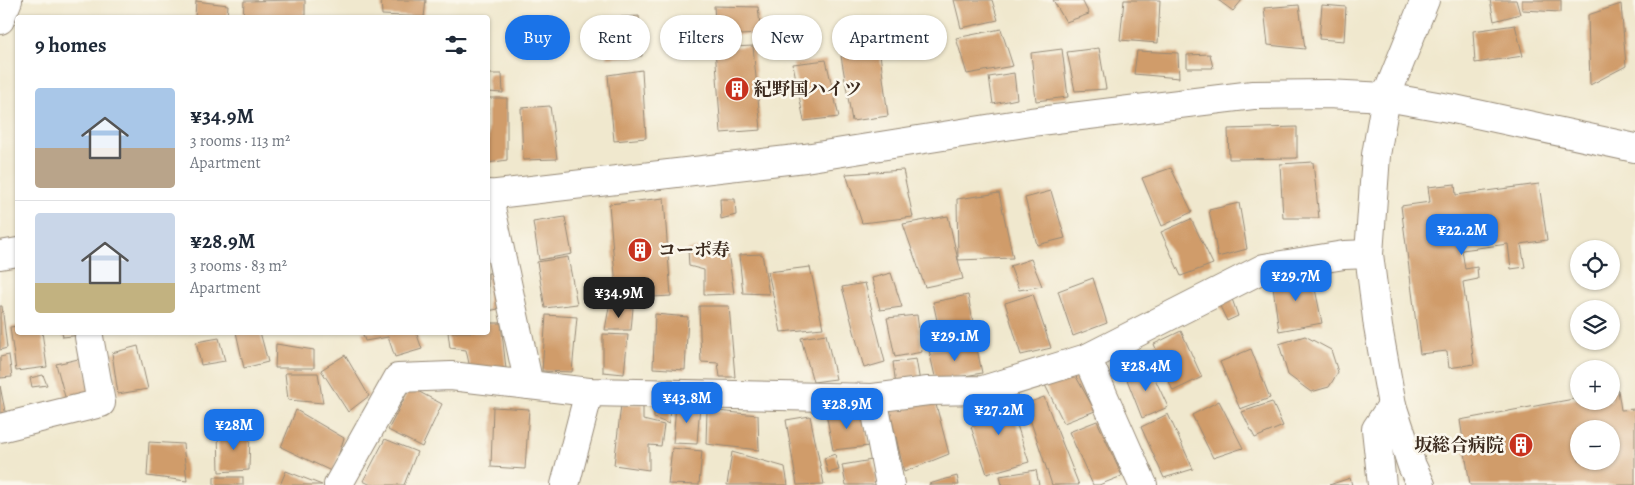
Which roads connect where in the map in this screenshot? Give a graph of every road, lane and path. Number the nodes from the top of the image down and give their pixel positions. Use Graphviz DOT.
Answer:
graph roads {
  1 [pos="8,0"];
  2 [pos="1425,0"];
  3 [pos="0,20"];
  4 [pos="1386,97"];
  5 [pos="1635,148"];
  6 [pos="490,194"];
  7 [pos="490,203"];
  8 [pos="15,252"];
  9 [pos="0,254"];
  10 [pos="1369,254"];
  11 [pos="89,337"];
  12 [pos="1087,358"];
  13 [pos="529,385"];
  14 [pos="589,392"];
  15 [pos="873,398"];
  16 [pos="1392,405"];
  17 [pos="0,428"];
  18 [pos="338,485"];
  19 [pos="565,485"];
  20 [pos="890,485"];
  21 [pos="1143,485"];
  22 [pos="1382,485"];
  23 [pos="1421,485"];
  1 -- 3 [label="street"];
  2 -- 4 [label="street"];
  4 -- 5 [label="street"];
  4 -- 6 [label="street"];
  4 -- 10 [label="street"];
  7 -- 13 [label="street"];
  8 -- 9 [label="street"];
  10 -- 12 [label="street"];
  10 -- 16 [label="street"];
  11 -- 17 [label="street"];
  12 -- 15 [label="street"];
  12 -- 21 [label="street"];
  13 -- 14 [label="street"];
  13 -- 18 [label="street"];
  14 -- 15 [label="street"];
  14 -- 19 [label="street"];
  15 -- 20 [label="street"];
  16 -- 22 [label="street"];
  16 -- 23 [label="street"];
}
